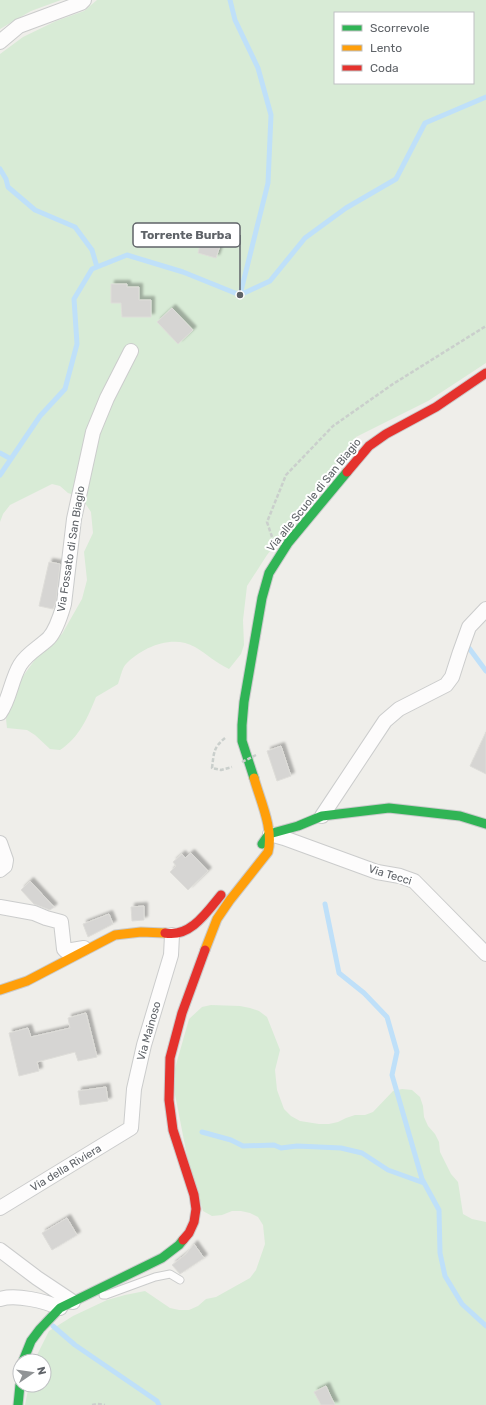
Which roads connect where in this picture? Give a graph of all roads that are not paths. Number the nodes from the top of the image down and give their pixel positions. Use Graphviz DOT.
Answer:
graph roads {
  1 [pos="84,0"];
  2 [pos="0,42"];
  3 [pos="131,351"];
  4 [pos="486,373"];
  5 [pos="486,609"];
  6 [pos="0,713"];
  7 [pos="322,816"];
  8 [pos="486,824"];
  9 [pos="269,834"];
  10 [pos="0,843"];
  11 [pos="0,870"];
  12 [pos="0,907"];
  13 [pos="172,935"];
  14 [pos="91,948"];
  15 [pos="486,954"];
  16 [pos="0,990"];
  17 [pos="131,1128"];
  18 [pos="0,1208"];
  19 [pos="0,1250"];
  20 [pos="180,1280"];
  21 [pos="87,1294"];
  22 [pos="0,1300"];
  23 [pos="73,1302"];
  24 [pos="60,1308"];
  25 [pos="26,1353"];
  26 [pos="19,1393"];
  27 [pos="18,1405"];
  1 -- 2 [label="street"];
  3 -- 6 [label="street, Via Fossato di San Biagio"];
  4 -- 9 [label="street, Via alle Scuole di San Biagio"];
  5 -- 7 [label="street"];
  7 -- 8 [label="street"];
  7 -- 9 [label="street"];
  9 -- 13 [label="street"];
  9 -- 15 [label="street, Via Tecci"];
  9 -- 21 [label="street, Via alle Scuole di San Biagio"];
  10 -- 11 [label="street"];
  12 -- 14 [label="street"];
  13 -- 14 [label="street"];
  13 -- 17 [label="street, Via Mainoso"];
  14 -- 16 [label="street"];
  17 -- 18 [label="street, Via della Riviera"];
  19 -- 23 [label="street"];
  20 -- 21 [label="lane"];
  21 -- 23 [label="street, Via alle Scuole di San Biagio"];
  22 -- 24 [label="street"];
  23 -- 24 [label="street, Via alle Scuole di San Biagio"];
  24 -- 25 [label="street, Via alle Scuole di San Biagio"];
  26 -- 27 [label="street"];
}
